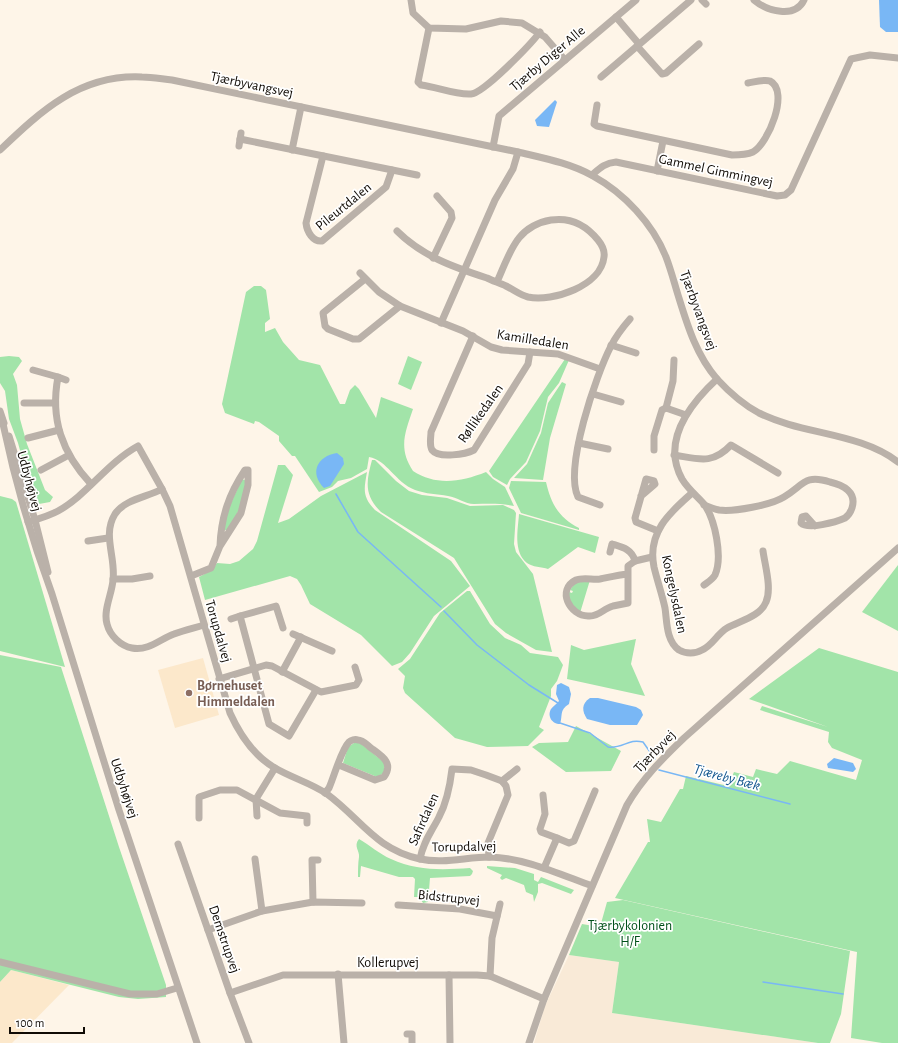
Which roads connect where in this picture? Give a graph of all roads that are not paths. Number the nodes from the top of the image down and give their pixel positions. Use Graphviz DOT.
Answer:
graph roads {
  1 [pos="411,0"];
  2 [pos="636,0"];
  3 [pos="691,0"];
  4 [pos="754,0"];
  5 [pos="804,0"];
  6 [pos="616,17"];
  7 [pos="429,28"];
  8 [pos="540,32"];
  9 [pos="699,44"];
  10 [pos="638,45"];
  11 [pos="898,58"];
  12 [pos="565,60"];
  13 [pos="601,77"];
  14 [pos="748,83"];
  15 [pos="301,107"];
  16 [pos="598,111"];
  17 [pos="240,140"];
  18 [pos="663,141"];
  19 [pos="493,147"];
  20 [pos="0,150"];
  21 [pos="292,150"];
  22 [pos="518,152"];
  23 [pos="323,156"];
  24 [pos="392,170"];
  25 [pos="657,171"];
  26 [pos="417,175"];
  27 [pos="592,175"];
  28 [pos="437,196"];
  29 [pos="397,231"];
  30 [pos="434,258"];
  31 [pos="464,270"];
  32 [pos="497,282"];
  33 [pos="400,306"];
  34 [pos="630,319"];
  35 [pos="441,323"];
  36 [pos="473,336"];
  37 [pos="611,346"];
  38 [pos="530,352"];
  39 [pos="636,353"];
  40 [pos="674,360"];
  41 [pos="600,369"];
  42 [pos="33,370"];
  43 [pos="58,377"];
  44 [pos="717,379"];
  45 [pos="66,380"];
  46 [pos="593,394"];
  47 [pos="621,402"];
  48 [pos="24,403"];
  49 [pos="55,403"];
  50 [pos="666,408"];
  51 [pos="0,411"];
  52 [pos="686,415"];
  53 [pos="59,430"];
  54 [pos="28,438"];
  55 [pos="579,443"];
  56 [pos="608,449"];
  57 [pos="654,450"];
  58 [pos="69,455"];
  59 [pos="674,455"];
  60 [pos="898,462"];
  61 [pos="41,470"];
  62 [pos="778,473"];
  63 [pos="91,484"];
  64 [pos="162,489"];
  65 [pos="692,493"];
  66 [pos="641,496"];
  67 [pos="597,501"];
  68 [pos="704,505"];
  69 [pos="719,510"];
  70 [pos="32,521"];
  71 [pos="712,521"];
  72 [pos="815,526"];
  73 [pos="658,531"];
  74 [pos="108,538"];
  75 [pos="88,541"];
  76 [pos="220,546"];
  77 [pos="898,548"];
  78 [pos="764,551"];
  79 [pos="610,552"];
  80 [pos="652,557"];
  81 [pos="635,561"];
  82 [pos="628,574"];
  83 [pos="150,576"];
  84 [pos="191,576"];
  85 [pos="113,579"];
  86 [pos="704,586"];
  87 [pos="240,616"];
  88 [pos="231,619"];
  89 [pos="204,625"];
  90 [pos="283,628"];
  91 [pos="293,634"];
  92 [pos="301,638"];
  93 [pos="332,651"];
  94 [pos="355,667"];
  95 [pos="254,668"];
  96 [pos="282,672"];
  97 [pos="219,679"];
  98 [pos="316,690"];
  99 [pos="339,765"];
  100 [pos="275,768"];
  101 [pos="517,769"];
  102 [pos="502,781"];
  103 [pos="595,791"];
  104 [pos="325,793"];
  105 [pos="543,795"];
  106 [pos="256,799"];
  107 [pos="256,816"];
  108 [pos="199,818"];
  109 [pos="307,823"];
  110 [pos="557,838"];
  111 [pos="178,844"];
  112 [pos="489,857"];
  113 [pos="255,859"];
  114 [pos="420,859"];
  115 [pos="318,860"];
  116 [pos="544,868"];
  117 [pos="592,886"];
  118 [pos="313,902"];
  119 [pos="362,903"];
  120 [pos="500,904"];
  121 [pos="398,905"];
  122 [pos="262,911"];
  123 [pos="497,916"];
  124 [pos="208,930"];
  125 [pos="0,962"];
  126 [pos="338,974"];
  127 [pos="449,975"];
  128 [pos="490,976"];
  129 [pos="178,988"];
  130 [pos="230,993"];
  131 [pos="544,999"];
  132 [pos="407,1034"];
  133 [pos="197,1043"];
  134 [pos="249,1043"];
  135 [pos="344,1043"];
  136 [pos="412,1043"];
  137 [pos="450,1043"];
  138 [pos="529,1043"];
  1 -- 7 [label="street"];
  2 -- 6 [label="street, Tjærby Diger Alle"];
  3 -- 10 [label="street"];
  4 -- 5 [label="street"];
  6 -- 10 [label="street"];
  6 -- 12 [label="street, Tjærby Diger Alle"];
  7 -- 8 [label="street"];
  7 -- 8 [label="street"];
  8 -- 12 [label="street"];
  9 -- 10 [label="street"];
  10 -- 13 [label="street"];
  11 -- 25 [label="street, Gammel Gimmingvej"];
  12 -- 19 [label="street, Tjærby Diger Alle"];
  14 -- 18 [label="street"];
  15 -- 19 [label="street, Tjærbyvangsvej"];
  15 -- 20 [label="street, Tjærbyvangsvej"];
  15 -- 21 [label="street"];
  16 -- 18 [label="street"];
  17 -- 21 [label="street, Pileurtdalen"];
  18 -- 25 [label="street"];
  19 -- 22 [label="street, Tjærbyvangsvej"];
  21 -- 23 [label="street, Pileurtdalen"];
  22 -- 27 [label="street, Tjærbyvangsvej"];
  22 -- 31 [label="street"];
  23 -- 24 [label="street, Pileurtdalen"];
  23 -- 24 [label="street, Pileurtdalen"];
  24 -- 26 [label="street, Pileurtdalen"];
  25 -- 27 [label="street, Gammel Gimmingvej"];
  27 -- 44 [label="street, Tjærbyvangsvej"];
  28 -- 30 [label="street"];
  29 -- 30 [label="street"];
  30 -- 31 [label="street"];
  31 -- 32 [label="street"];
  31 -- 35 [label="street"];
  32 -- 32 [label="street"];
  33 -- 33 [label="street, Kamilledalen"];
  33 -- 35 [label="street, Kamilledalen"];
  34 -- 37 [label="street"];
  35 -- 36 [label="street, Kamilledalen"];
  36 -- 38 [label="street, Kamilledalen"];
  36 -- 38 [label="street, Røllikedalen"];
  37 -- 39 [label="street"];
  37 -- 41 [label="street"];
  38 -- 41 [label="street, Kamilledalen"];
  40 -- 50 [label="street"];
  41 -- 46 [label="street"];
  42 -- 43 [label="street"];
  43 -- 45 [label="street"];
  43 -- 49 [label="street"];
  44 -- 52 [label="street"];
  44 -- 60 [label="street, Tjærbyvangsvej"];
  46 -- 47 [label="street"];
  46 -- 55 [label="street"];
  48 -- 49 [label="street"];
  49 -- 53 [label="street"];
  50 -- 52 [label="street"];
  50 -- 57 [label="street"];
  51 -- 70 [label="street, Udbyhøjvej"];
  52 -- 59 [label="street"];
  53 -- 54 [label="street"];
  53 -- 58 [label="street"];
  55 -- 56 [label="street"];
  55 -- 67 [label="street"];
  58 -- 61 [label="street"];
  58 -- 63 [label="street"];
  59 -- 62 [label="street"];
  59 -- 65 [label="street"];
  63 -- 64 [label="street, Torupdalvej"];
  63 -- 70 [label="street, Torupdalvej"];
  64 -- 74 [label="street"];
  64 -- 84 [label="street, Torupdalvej"];
  65 -- 68 [label="street"];
  65 -- 73 [label="street, Kongelysdalen"];
  66 -- 73 [label="street"];
  68 -- 69 [label="street"];
  68 -- 71 [label="street"];
  69 -- 71 [label="street"];
  69 -- 72 [label="street"];
  70 -- 129 [label="street, Udbyhøjvej"];
  71 -- 86 [label="street"];
  73 -- 80 [label="street, Kongelysdalen"];
  74 -- 75 [label="street"];
  74 -- 85 [label="street"];
  76 -- 76 [label="street"];
  76 -- 84 [label="street"];
  77 -- 117 [label="street, Tjærbyvej"];
  78 -- 80 [label="street, Kongelysdalen"];
  79 -- 81 [label="street"];
  80 -- 81 [label="street"];
  81 -- 82 [label="street"];
  82 -- 82 [label="street"];
  83 -- 85 [label="street"];
  84 -- 89 [label="street, Torupdalvej"];
  85 -- 89 [label="street"];
  87 -- 88 [label="street"];
  87 -- 90 [label="street"];
  87 -- 95 [label="street"];
  89 -- 97 [label="street, Torupdalvej"];
  91 -- 92 [label="street"];
  92 -- 93 [label="street"];
  92 -- 96 [label="street"];
  94 -- 98 [label="street"];
  95 -- 96 [label="street"];
  95 -- 97 [label="street"];
  95 -- 98 [label="street"];
  96 -- 98 [label="street"];
  97 -- 100 [label="street, Torupdalvej"];
  99 -- 99 [label="street"];
  99 -- 104 [label="street"];
  100 -- 104 [label="street, Torupdalvej"];
  100 -- 106 [label="street"];
  101 -- 102 [label="street"];
  102 -- 112 [label="street"];
  102 -- 114 [label="street, Safirdalen"];
  103 -- 110 [label="street"];
  104 -- 114 [label="street, Torupdalvej"];
  105 -- 110 [label="street"];
  106 -- 107 [label="street"];
  106 -- 108 [label="street"];
  106 -- 109 [label="street"];
  110 -- 116 [label="street"];
  111 -- 124 [label="street, Demstrupvej"];
  112 -- 114 [label="street, Torupdalvej"];
  112 -- 116 [label="street, Torupdalvej"];
  113 -- 122 [label="street"];
  115 -- 118 [label="street"];
  116 -- 117 [label="street, Torupdalvej"];
  117 -- 131 [label="street, Tjærbyvej"];
  118 -- 119 [label="street"];
  118 -- 122 [label="street"];
  120 -- 123 [label="street, Bidstrupvej"];
  121 -- 123 [label="street, Bidstrupvej"];
  122 -- 124 [label="street"];
  123 -- 128 [label="street, Bidstrupvej"];
  124 -- 130 [label="street, Demstrupvej"];
  125 -- 129 [label="street"];
  126 -- 127 [label="street, Kollerupvej"];
  126 -- 130 [label="street, Kollerupvej"];
  126 -- 135 [label="street"];
  127 -- 128 [label="street, Kollerupvej"];
  127 -- 137 [label="street"];
  128 -- 131 [label="street, Kollerupvej"];
  129 -- 133 [label="street, Udbyhøjvej"];
  130 -- 134 [label="street, Demstrupvej"];
  131 -- 138 [label="street, Tjærbyvej"];
  132 -- 136 [label="street"];
}
